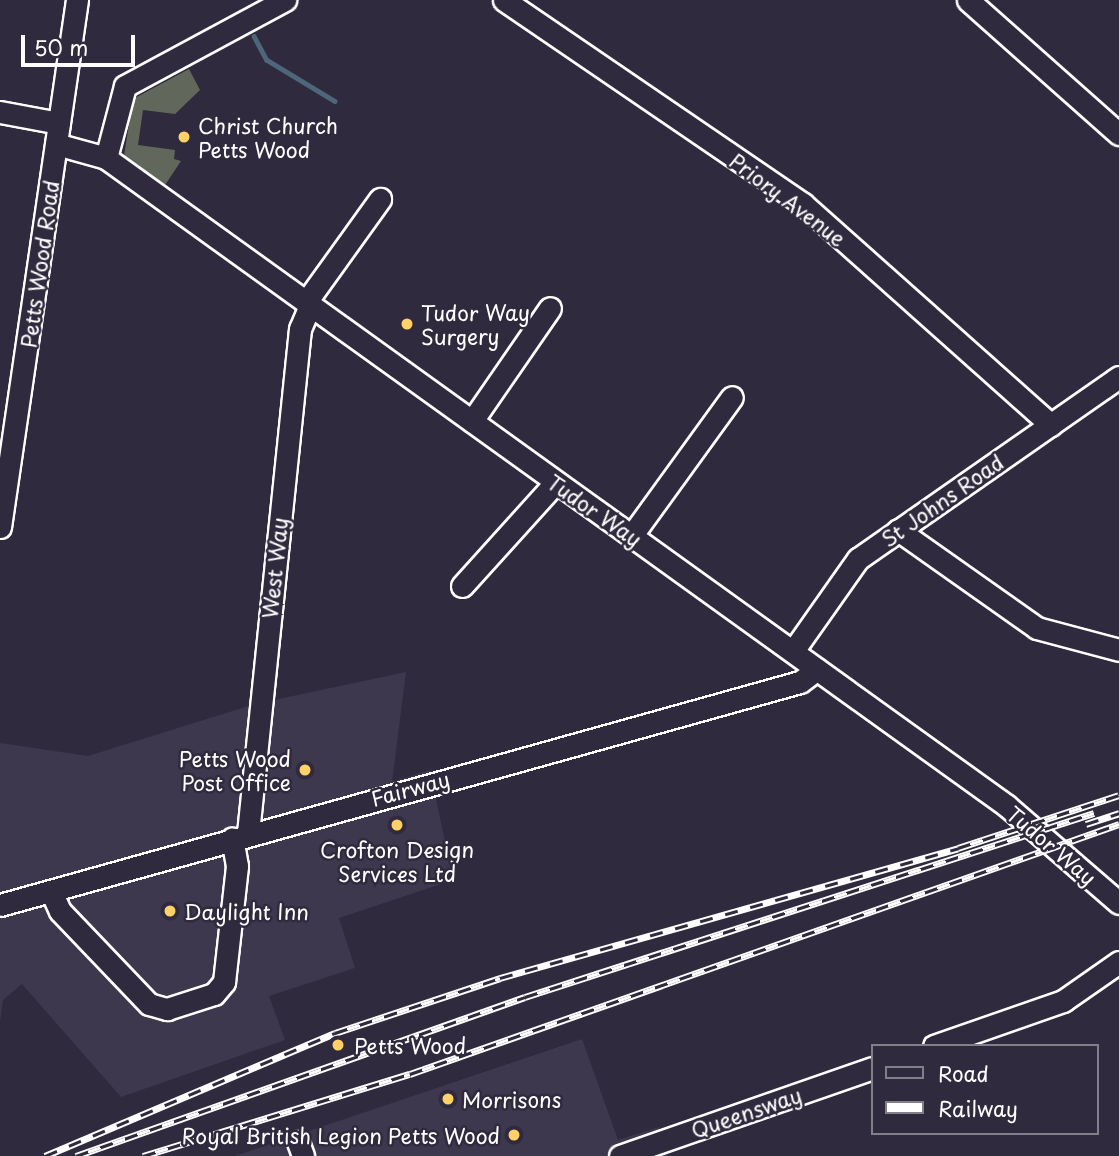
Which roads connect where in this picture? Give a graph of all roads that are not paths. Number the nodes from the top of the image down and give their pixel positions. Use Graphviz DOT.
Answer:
graph roads {
  1 [pos="77,0"];
  2 [pos="285,0"];
  3 [pos="504,0"];
  4 [pos="968,0"];
  5 [pos="0,111"];
  6 [pos="59,123"];
  7 [pos="1119,134"];
  8 [pos="56,144"];
  9 [pos="106,158"];
  10 [pos="380,199"];
  11 [pos="308,304"];
  12 [pos="550,308"];
  13 [pos="1119,377"];
  14 [pos="732,397"];
  15 [pos="471,421"];
  16 [pos="1051,425"];
  17 [pos="556,482"];
  18 [pos="0,527"];
  19 [pos="898,530"];
  20 [pos="632,535"];
  21 [pos="462,586"];
  22 [pos="1119,650"];
  23 [pos="793,651"];
  24 [pos="817,669"];
  25 [pos="240,835"];
  26 [pos="51,891"];
  27 [pos="1119,903"];
  28 [pos="0,905"];
  29 [pos="1119,962"];
  30 [pos="940,1044"];
  31 [pos="870,1069"];
  32 [pos="648,1151"];
  33 [pos="620,1156"];
  1 -- 6 [label="street, Petts Wood Road"];
  2 -- 9 [label="street"];
  3 -- 16 [label="street, Priory Avenue"];
  4 -- 7 [label="street"];
  5 -- 6 [label="street"];
  6 -- 8 [label="street, Petts Wood Road"];
  8 -- 9 [label="street, Tudor Way"];
  8 -- 18 [label="street, Petts Wood Road"];
  9 -- 11 [label="street, Tudor Way"];
  10 -- 11 [label="street, West Way"];
  11 -- 15 [label="street, Tudor Way"];
  11 -- 25 [label="street, West Way"];
  12 -- 15 [label="street"];
  13 -- 16 [label="street, St Johns Road"];
  14 -- 20 [label="street"];
  15 -- 17 [label="street, Tudor Way"];
  16 -- 19 [label="street, St Johns Road"];
  17 -- 20 [label="street, Tudor Way"];
  17 -- 21 [label="street"];
  19 -- 22 [label="street"];
  19 -- 23 [label="street, St Johns Road"];
  20 -- 23 [label="street, Tudor Way"];
  23 -- 24 [label="street, Tudor Way"];
  24 -- 25 [label="street, Fairway"];
  24 -- 27 [label="street, Tudor Way"];
  25 -- 26 [label="street, Fairway"];
  25 -- 26 [label="street, West Way"];
  26 -- 28 [label="street, Fairway"];
  29 -- 30 [label="street"];
  31 -- 32 [label="street, Queensway"];
  32 -- 33 [label="street, Queensway"];
}
